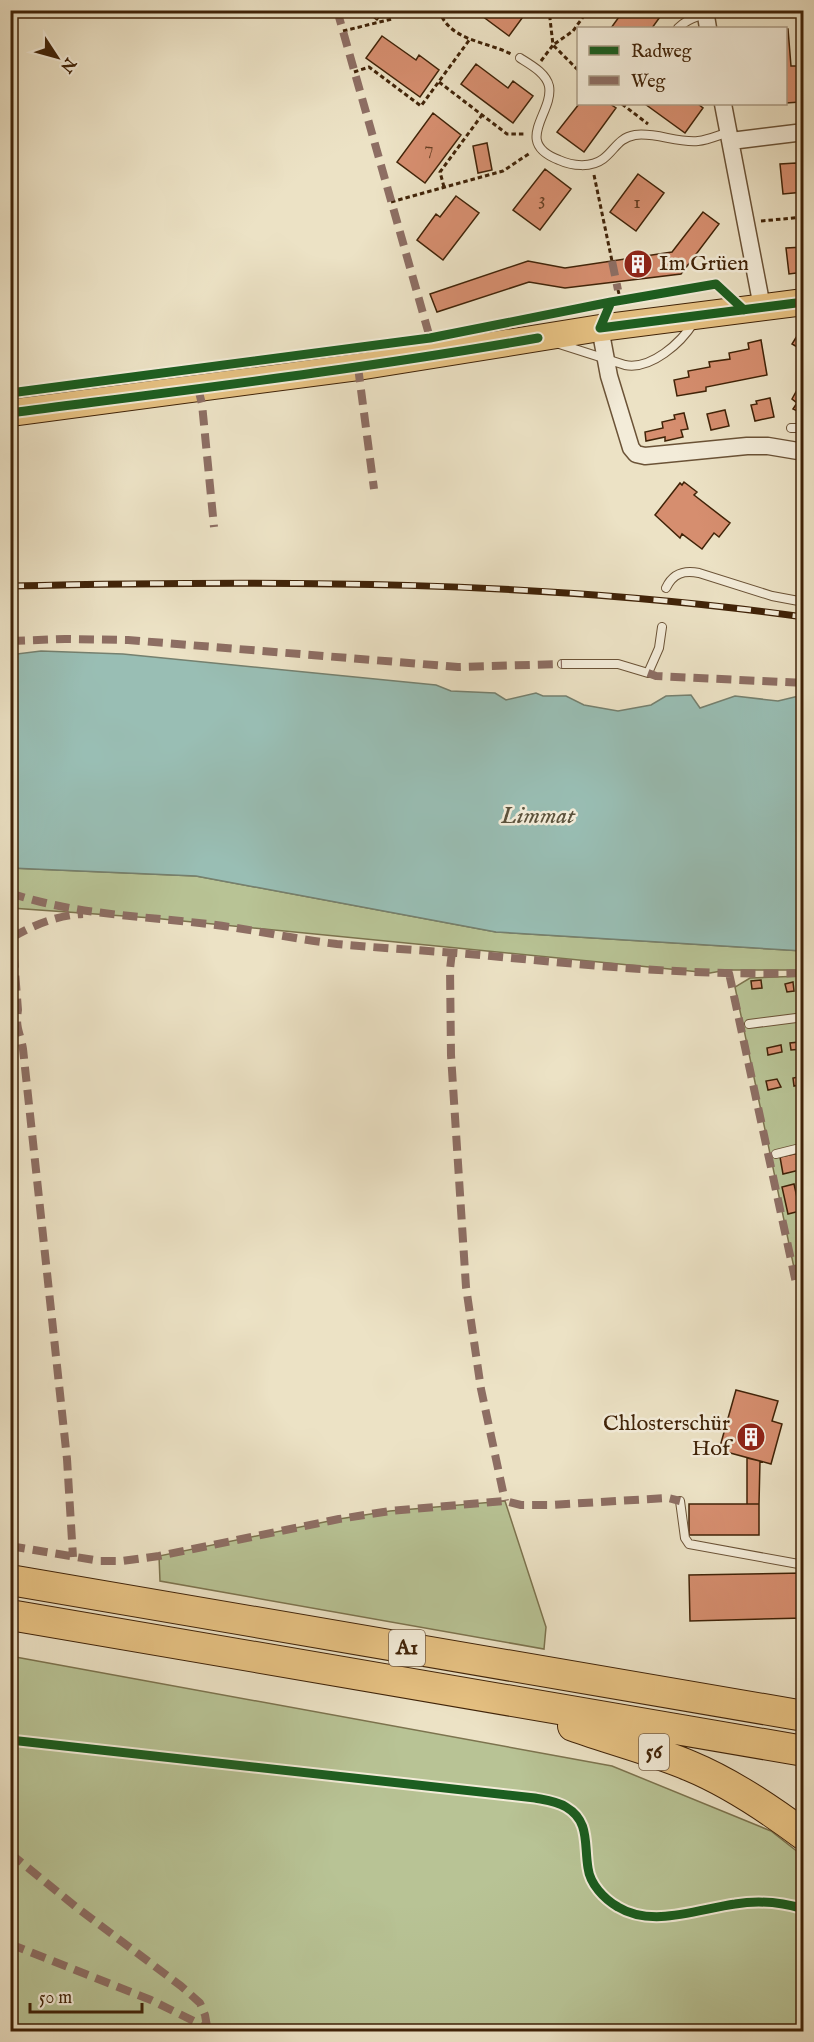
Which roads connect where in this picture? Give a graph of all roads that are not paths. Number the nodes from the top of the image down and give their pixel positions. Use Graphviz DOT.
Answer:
graph roads {
  1 [pos="729,10"];
  2 [pos="706,18"];
  3 [pos="679,27"];
  4 [pos="520,58"];
  5 [pos="723,105"];
  6 [pos="804,132"];
  7 [pos="730,137"];
  8 [pos="804,302"];
  9 [pos="762,307"];
  10 [pos="697,316"];
  11 [pos="600,328"];
  12 [pos="538,338"];
  13 [pos="606,359"];
  14 [pos="10,412"];
  15 [pos="791,428"];
  16 [pos="804,428"];
  17 [pos="804,452"];
  18 [pos="666,588"];
  19 [pos="804,602"];
  20 [pos="662,627"];
  21 [pos="562,664"];
  22 [pos="804,1017"];
  23 [pos="749,1024"];
  24 [pos="804,1147"];
  25 [pos="776,1154"];
  26 [pos="680,1501"];
  27 [pos="804,1565"];
  28 [pos="10,1580"];
  29 [pos="10,1615"];
  30 [pos="491,1697"];
  31 [pos="804,1716"];
  32 [pos="804,1751"];
  33 [pos="804,1835"];
  1 -- 2 [label="lane"];
  2 -- 3 [label="lane"];
  4 -- 7 [label="lane"];
  5 -- 7 [label="street"];
  6 -- 7 [label="street"];
  7 -- 9 [label="street"];
  8 -- 9 [label="main road"];
  9 -- 10 [label="main road"];
  10 -- 11 [label="main road"];
  10 -- 13 [label="lane"];
  11 -- 12 [label="main road"];
  11 -- 13 [label="street"];
  12 -- 13 [label="lane"];
  12 -- 14 [label="main road"];
  13 -- 17 [label="street"];
  15 -- 16 [label="lane"];
  18 -- 19 [label="lane"];
  20 -- 21 [label="lane"];
  22 -- 23 [label="lane"];
  24 -- 25 [label="lane"];
  26 -- 27 [label="lane"];
  28 -- 31 [label="highway, A1"];
  29 -- 30 [label="highway, A1"];
  30 -- 32 [label="highway, A1"];
  30 -- 33 [label="highway, 56"];
}
